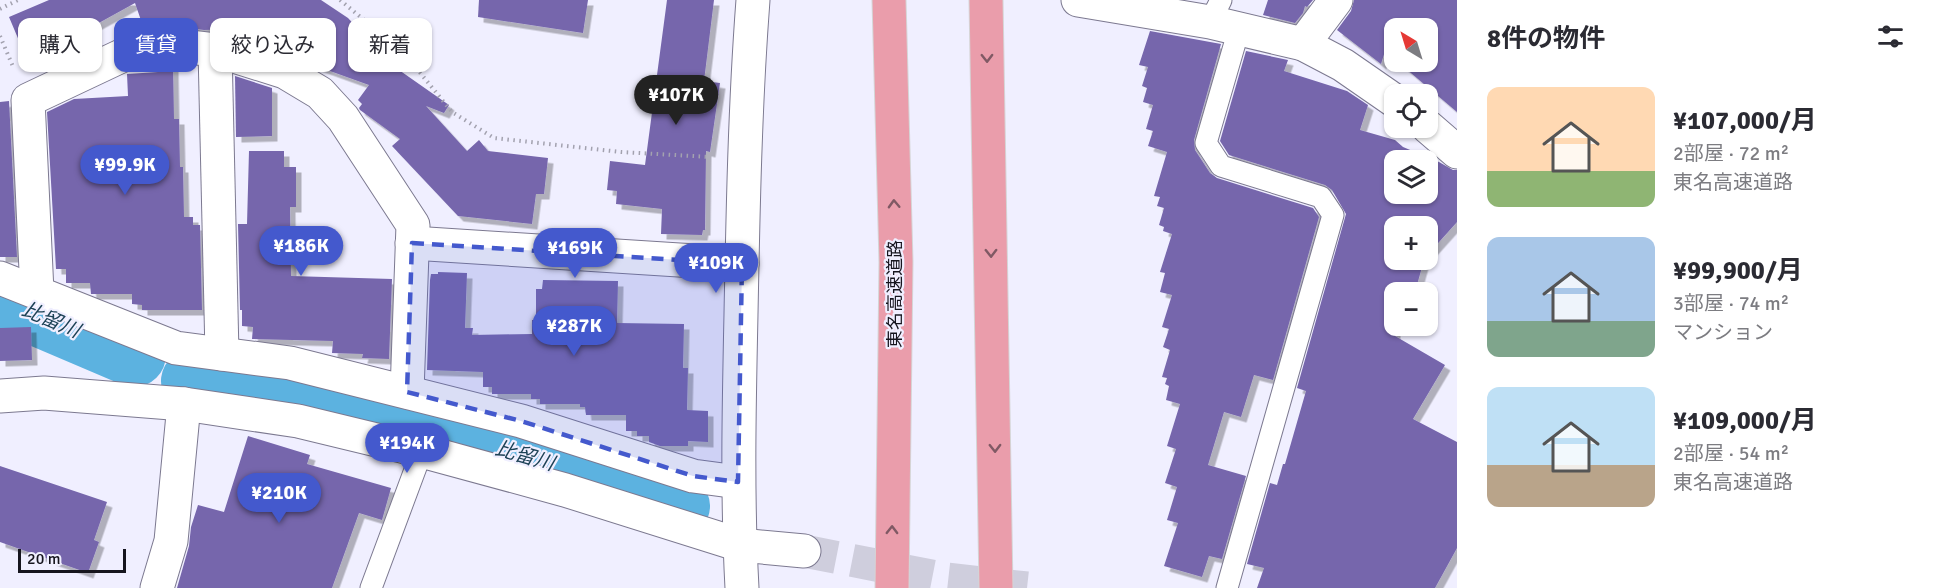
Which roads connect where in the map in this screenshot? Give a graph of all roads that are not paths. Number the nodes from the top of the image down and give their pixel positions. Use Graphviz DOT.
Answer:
graph roads {
  1 [pos="753,0"];
  2 [pos="889,0"];
  3 [pos="986,0"];
  4 [pos="1078,0"];
  5 [pos="1336,0"];
  6 [pos="1223,17"];
  7 [pos="1303,44"];
  8 [pos="210,49"];
  9 [pos="216,72"];
  10 [pos="285,72"];
  11 [pos="1384,93"];
  12 [pos="1438,136"];
  13 [pos="1457,152"];
  14 [pos="412,243"];
  15 [pos="742,264"];
  16 [pos="0,278"];
  17 [pos="37,292"];
  18 [pos="222,354"];
  19 [pos="407,392"];
  20 [pos="0,396"];
  21 [pos="184,404"];
  22 [pos="422,451"];
  23 [pos="738,482"];
  24 [pos="740,545"];
  25 [pos="804,551"];
  26 [pos="157,588"];
  27 [pos="371,588"];
  28 [pos="742,588"];
  29 [pos="892,588"];
  30 [pos="996,588"];
  31 [pos="1227,588"];
  1 -- 15 [label="street"];
  29 -- 2 [label="highway, 東名高速道路, one-way"];
  3 -- 30 [label="highway, one-way"];
  4 -- 6 [label="street"];
  5 -- 7 [label="street"];
  6 -- 7 [label="street"];
  6 -- 31 [label="lane"];
  7 -- 11 [label="street"];
  8 -- 17 [label="street"];
  9 -- 18 [label="street"];
  10 -- 14 [label="street"];
  12 -- 13 [label="street"];
  14 -- 15 [label="street"];
  14 -- 19 [label="street"];
  15 -- 23 [label="street"];
  16 -- 17 [label="street"];
  17 -- 18 [label="street"];
  18 -- 19 [label="street"];
  19 -- 23 [label="street"];
  20 -- 21 [label="street"];
  21 -- 22 [label="street"];
  21 -- 26 [label="street"];
  22 -- 24 [label="street"];
  22 -- 27 [label="lane"];
  23 -- 24 [label="street"];
  24 -- 25 [label="street"];
  24 -- 28 [label="street"];
}
